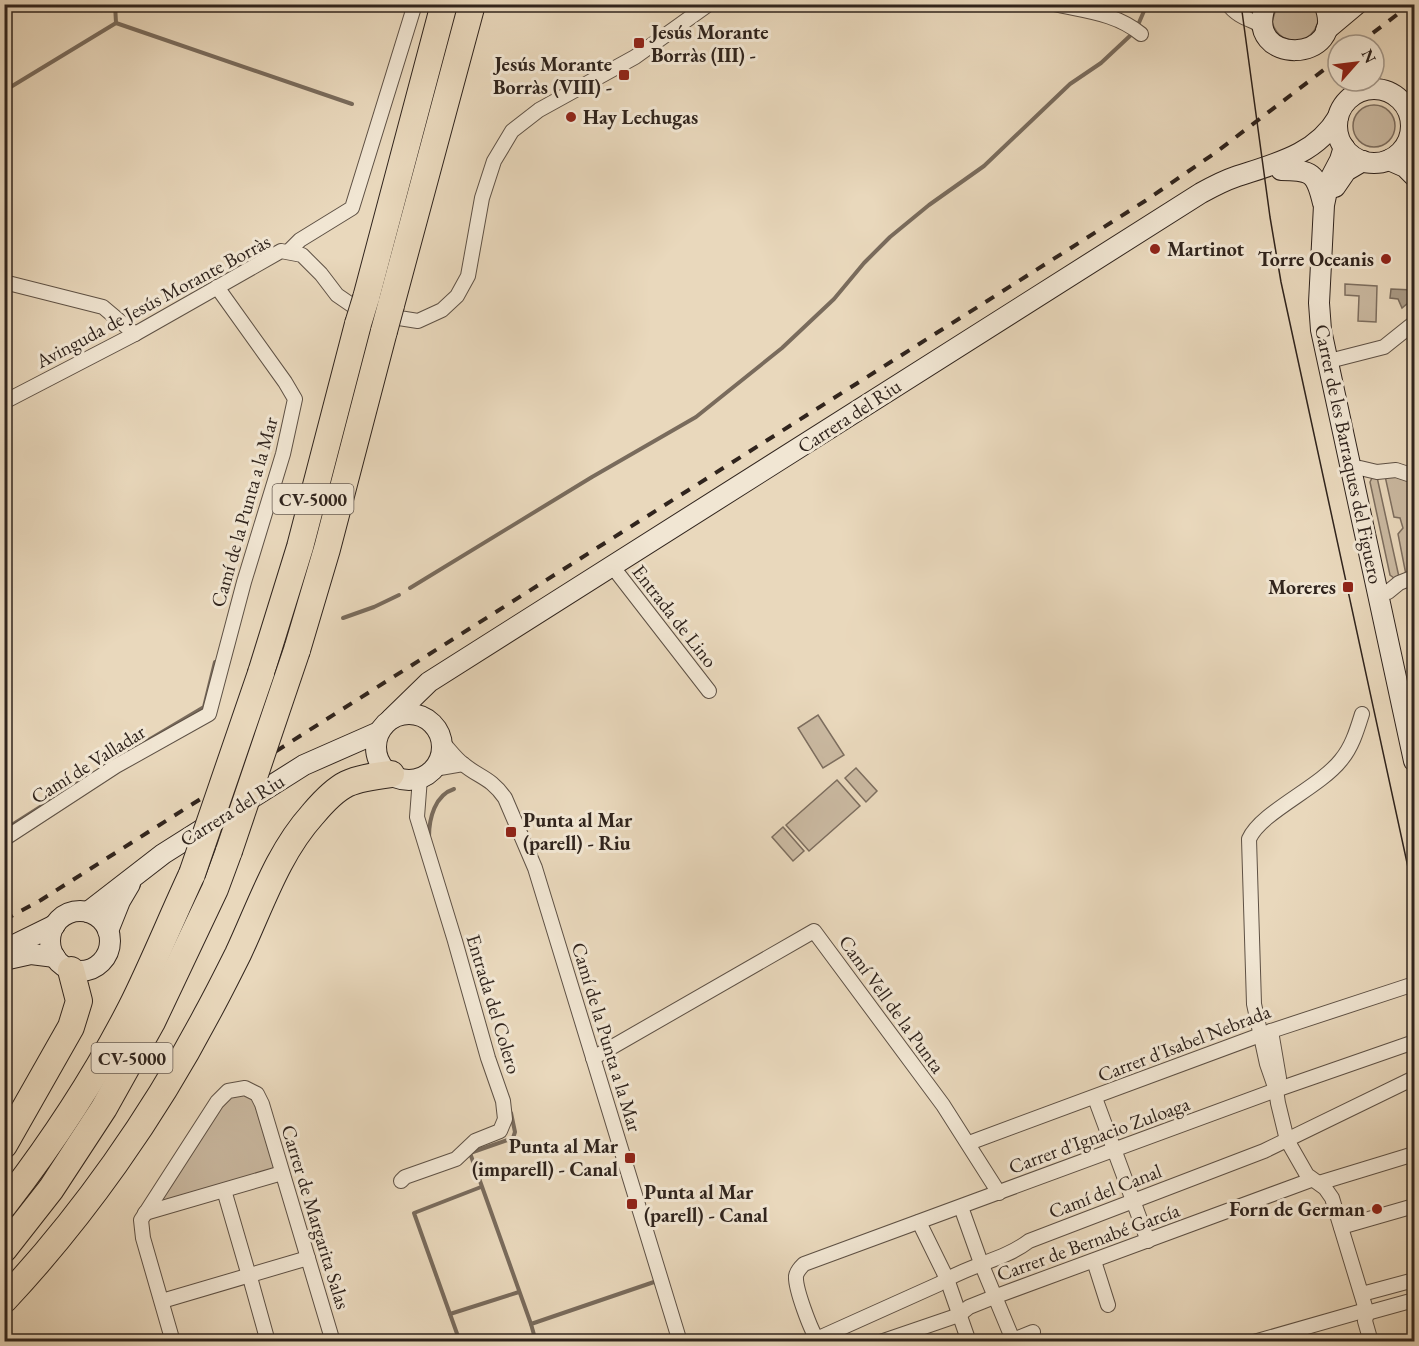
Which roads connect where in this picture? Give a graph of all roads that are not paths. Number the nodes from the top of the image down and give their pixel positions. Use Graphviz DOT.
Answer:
graph roads {
  1 [pos="415,4"];
  2 [pos="444,4"];
  3 [pos="472,4"];
  4 [pos="709,4"];
  5 [pos="1054,4"];
  6 [pos="1228,4"];
  7 [pos="1244,4"];
  8 [pos="1261,4"];
  9 [pos="1266,4"];
  10 [pos="1324,4"];
  11 [pos="1329,4"];
  12 [pos="1338,4"];
  13 [pos="1357,4"];
  14 [pos="1263,26"];
  15 [pos="1326,30"];
  16 [pos="1141,34"];
  17 [pos="1405,95"];
  18 [pos="1338,117"];
  19 [pos="1412,128"];
  20 [pos="1343,146"];
  21 [pos="1389,160"];
  22 [pos="1363,161"];
  23 [pos="1281,170"];
  24 [pos="1252,172"];
  25 [pos="1414,176"];
  26 [pos="1324,205"];
  27 [pos="289,251"];
  28 [pos="4,282"];
  29 [pos="217,287"];
  30 [pos="1414,324"];
  31 [pos="135,334"];
  32 [pos="1337,359"];
  33 [pos="4,402"];
  34 [pos="1360,468"];
  35 [pos="1414,476"];
  36 [pos="612,566"];
  37 [pos="1414,577"];
  38 [pos="1388,592"];
  39 [pos="450,669"];
  40 [pos="710,691"];
  41 [pos="1413,706"];
  42 [pos="1362,714"];
  43 [pos="193,723"];
  44 [pos="385,725"];
  45 [pos="439,733"];
  46 [pos="337,752"];
  47 [pos="1414,761"];
  48 [pos="463,764"];
  49 [pos="385,768"];
  50 [pos="427,774"];
  51 [pos="4,839"];
  52 [pos="134,878"];
  53 [pos="88,912"];
  54 [pos="55,925"];
  55 [pos="108,930"];
  56 [pos="4,950"];
  57 [pos="4,960"];
  58 [pos="63,964"];
  59 [pos="1414,984"];
  60 [pos="1265,1033"];
  61 [pos="1414,1042"];
  62 [pos="593,1058"];
  63 [pos="1414,1078"];
  64 [pos="1276,1090"];
  65 [pos="1095,1098"];
  66 [pos="1287,1140"];
  67 [pos="969,1143"];
  68 [pos="4,1145"];
  69 [pos="1114,1150"];
  70 [pos="1414,1154"];
  71 [pos="282,1173"];
  72 [pos="401,1181"];
  73 [pos="1315,1181"];
  74 [pos="999,1193"];
  75 [pos="226,1197"];
  76 [pos="1133,1202"];
  77 [pos="4,1205"];
  78 [pos="1414,1206"];
  79 [pos="960,1207"];
  80 [pos="145,1213"];
  81 [pos="919,1222"];
  82 [pos="1341,1227"];
  83 [pos="1148,1241"];
  84 [pos="4,1249"];
  85 [pos="308,1258"];
  86 [pos="1094,1261"];
  87 [pos="981,1263"];
  88 [pos="947,1279"];
  89 [pos="1414,1280"];
  90 [pos="1362,1294"];
  91 [pos="994,1297"];
  92 [pos="4,1300"];
  93 [pos="1414,1300"];
  94 [pos="162,1301"];
  95 [pos="1108,1305"];
  96 [pos="1366,1312"];
  97 [pos="959,1315"];
  98 [pos="1033,1332"];
  99 [pos="173,1341"];
  100 [pos="268,1341"];
  101 [pos="333,1341"];
  102 [pos="680,1341"];
  103 [pos="815,1341"];
  104 [pos="880,1341"];
  105 [pos="969,1341"];
  106 [pos="1254,1341"];
  107 [pos="1371,1341"];
  108 [pos="1379,1341"];
  1 -- 27 [label="street"];
  2 -- 77 [label="highway, CV-5000, bridge"];
  3 -- 84 [label="highway, CV-5000, bridge"];
  4 -- 27 [label="street, Avinguda de Jesús Morante Borràs"];
  5 -- 16 [label="street"];
  6 -- 14 [label="street"];
  7 -- 8 [label="street"];
  9 -- 14 [label="street"];
  10 -- 15 [label="street"];
  11 -- 12 [label="street"];
  13 -- 15 [label="street"];
  14 -- 15 [label="street"];
  17 -- 18 [label="street"];
  17 -- 19 [label="street"];
  18 -- 20 [label="street"];
  18 -- 24 [label="street, Carrera del Riu"];
  19 -- 21 [label="street"];
  20 -- 22 [label="street"];
  20 -- 23 [label="street, Carrera del Riu"];
  20 -- 26 [label="street, Carrer de les Barraques del Figuero"];
  21 -- 22 [label="street"];
  21 -- 25 [label="street"];
  22 -- 32 [label="street, Carrer de les Barraques del Figuero"];
  23 -- 24 [label="street, Carrera del Riu"];
  23 -- 26 [label="street"];
  24 -- 36 [label="street, Carrera del Riu"];
  26 -- 47 [label="street, Carrer de les Barraques del Figuero"];
  27 -- 29 [label="street, Avinguda de Jesús Morante Borràs"];
  28 -- 31 [label="street"];
  29 -- 31 [label="street, Avinguda de Jesús Morante Borràs"];
  29 -- 43 [label="street, Camí de la Punta a la Mar"];
  30 -- 32 [label="street"];
  31 -- 33 [label="street, Avinguda de Jesús Morante Borràs"];
  32 -- 34 [label="street, Carrer de les Barraques del Figuero"];
  34 -- 35 [label="street, Carrer de les Barraques del Figuero"];
  34 -- 38 [label="street, Carrer de les Barraques del Figuero"];
  36 -- 39 [label="street, Carrera del Riu"];
  36 -- 40 [label="street, Entrada de Lino"];
  37 -- 38 [label="street, Carrer de les Barraques del Figuero"];
  38 -- 41 [label="street, Carrer de les Barraques del Figuero"];
  39 -- 44 [label="street, Carrera del Riu"];
  39 -- 45 [label="street, Carrera del Riu"];
  42 -- 60 [label="street"];
  43 -- 51 [label="street, Camí de Valladar"];
  44 -- 45 [label="street"];
  44 -- 46 [label="street, Carrera del Riu"];
  44 -- 49 [label="street"];
  45 -- 48 [label="street, Camí de la Punta a la Mar"];
  45 -- 50 [label="street"];
  46 -- 49 [label="street, Carrera del Riu"];
  46 -- 52 [label="street, Carrera del Riu"];
  48 -- 50 [label="street"];
  48 -- 62 [label="street, Camí de la Punta a la Mar"];
  49 -- 50 [label="street"];
  49 -- 92 [label="highway"];
  50 -- 72 [label="street, Entrada del Colero"];
  52 -- 53 [label="street, Carrera del Riu"];
  52 -- 55 [label="street, Carrera del Riu"];
  53 -- 54 [label="street"];
  53 -- 55 [label="street"];
  54 -- 56 [label="street"];
  54 -- 58 [label="street"];
  55 -- 58 [label="street"];
  57 -- 58 [label="street"];
  58 -- 68 [label="highway"];
  59 -- 60 [label="street, Carrer d'Isabel Nebrada"];
  60 -- 64 [label="street"];
  60 -- 65 [label="street, Carrer d'Isabel Nebrada"];
  61 -- 64 [label="street, Carrer d'Ignacio Zuloaga"];
  62 -- 67 [label="street, Camí Vell de la Punta"];
  62 -- 102 [label="street, Camí de la Punta a la Mar"];
  63 -- 66 [label="street, Camí del Canal"];
  64 -- 66 [label="street"];
  64 -- 69 [label="street, Carrer d'Ignacio Zuloaga"];
  65 -- 67 [label="street, Carrer d'Isabel Nebrada"];
  65 -- 69 [label="street"];
  66 -- 73 [label="street"];
  66 -- 76 [label="street, Camí del Canal"];
  67 -- 74 [label="street, Camí Vell de la Punta"];
  69 -- 74 [label="street, Carrer d'Ignacio Zuloaga"];
  69 -- 76 [label="street"];
  70 -- 73 [label="street, Carrer de Bernabé García"];
  71 -- 80 [label="street"];
  71 -- 80 [label="street, Carrer de Margarita Salas"];
  71 -- 85 [label="street, Carrer de Margarita Salas"];
  73 -- 82 [label="street"];
  73 -- 83 [label="street, Carrer de Bernabé García"];
  74 -- 79 [label="street, Carrer d'Ignacio Zuloaga"];
  75 -- 100 [label="street"];
  76 -- 83 [label="street"];
  76 -- 87 [label="street, Camí del Canal"];
  78 -- 82 [label="street"];
  79 -- 81 [label="street, Carrer d'Ignacio Zuloaga"];
  79 -- 87 [label="street"];
  80 -- 94 [label="street"];
  81 -- 88 [label="street"];
  81 -- 103 [label="street, Carrer d'Ignacio Zuloaga"];
  82 -- 90 [label="street"];
  83 -- 86 [label="street, Carrer de Bernabé García"];
  85 -- 94 [label="street"];
  85 -- 101 [label="street, Carrer de Margarita Salas"];
  86 -- 91 [label="street, Carrer de Bernabé García"];
  86 -- 95 [label="street"];
  87 -- 88 [label="street, Camí del Canal"];
  87 -- 91 [label="street"];
  88 -- 97 [label="street"];
  88 -- 103 [label="street, Camí del Canal"];
  89 -- 90 [label="street"];
  90 -- 96 [label="street"];
  91 -- 97 [label="street, Carrer de Bernabé García"];
  91 -- 98 [label="street"];
  93 -- 96 [label="street"];
  94 -- 99 [label="street"];
  96 -- 106 [label="street"];
  96 -- 107 [label="street"];
  96 -- 108 [label="street"];
  97 -- 104 [label="street, Carrer de Bernabé García"];
  97 -- 105 [label="street"];
}
